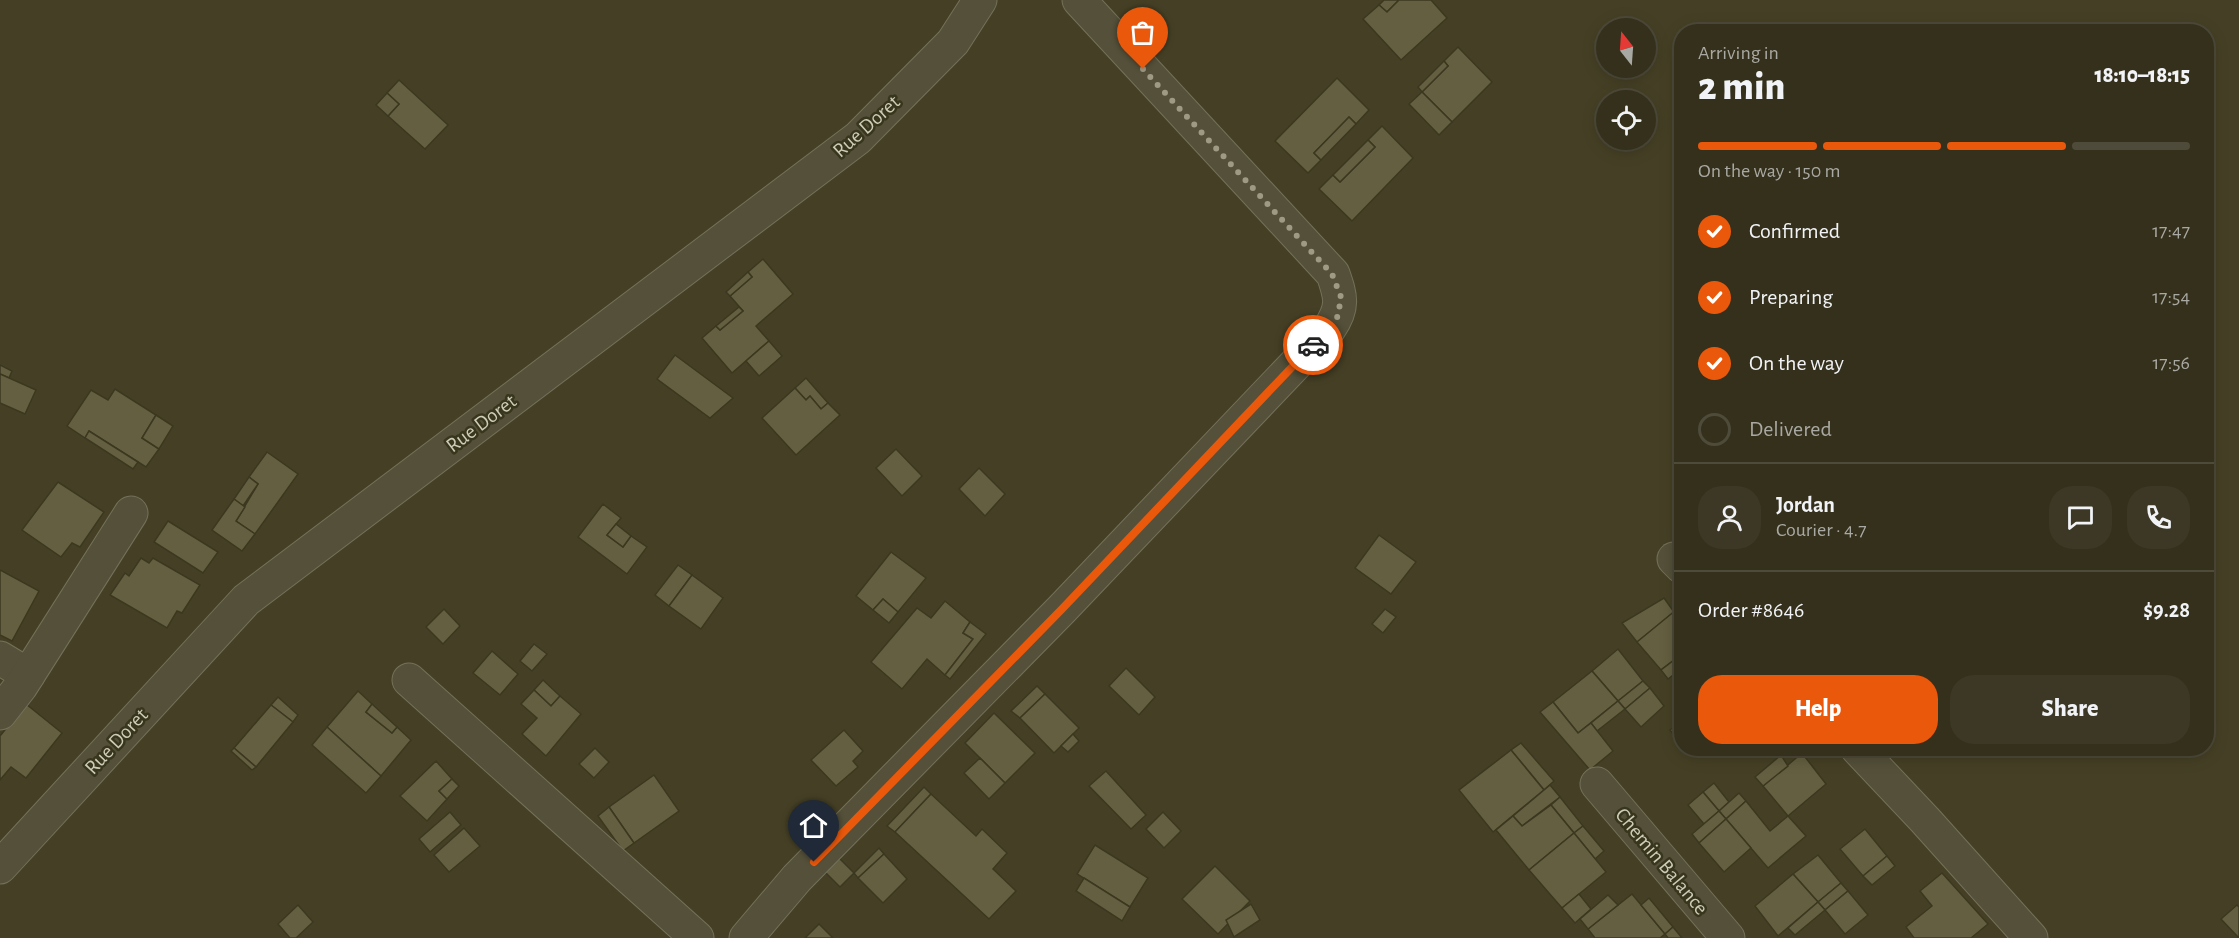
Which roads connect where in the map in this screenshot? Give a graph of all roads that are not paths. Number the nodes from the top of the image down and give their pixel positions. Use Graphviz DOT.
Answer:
graph roads {
  1 [pos="980,0"];
  2 [pos="1079,0"];
  3 [pos="131,513"];
  4 [pos="0,658"];
  5 [pos="28,675"];
  6 [pos="409,680"];
  7 [pos="0,713"];
  8 [pos="1865,756"];
  9 [pos="1597,784"];
  10 [pos="0,867"];
  11 [pos="697,938"];
  12 [pos="746,938"];
  13 [pos="1728,938"];
  14 [pos="2031,938"];
  1 -- 10 [label="street, Rue Doret"];
  2 -- 12 [label="street"];
  3 -- 5 [label="street"];
  4 -- 5 [label="street"];
  5 -- 7 [label="street"];
  6 -- 11 [label="street"];
  8 -- 14 [label="street"];
  9 -- 13 [label="street, Chemin Balance"];
}
